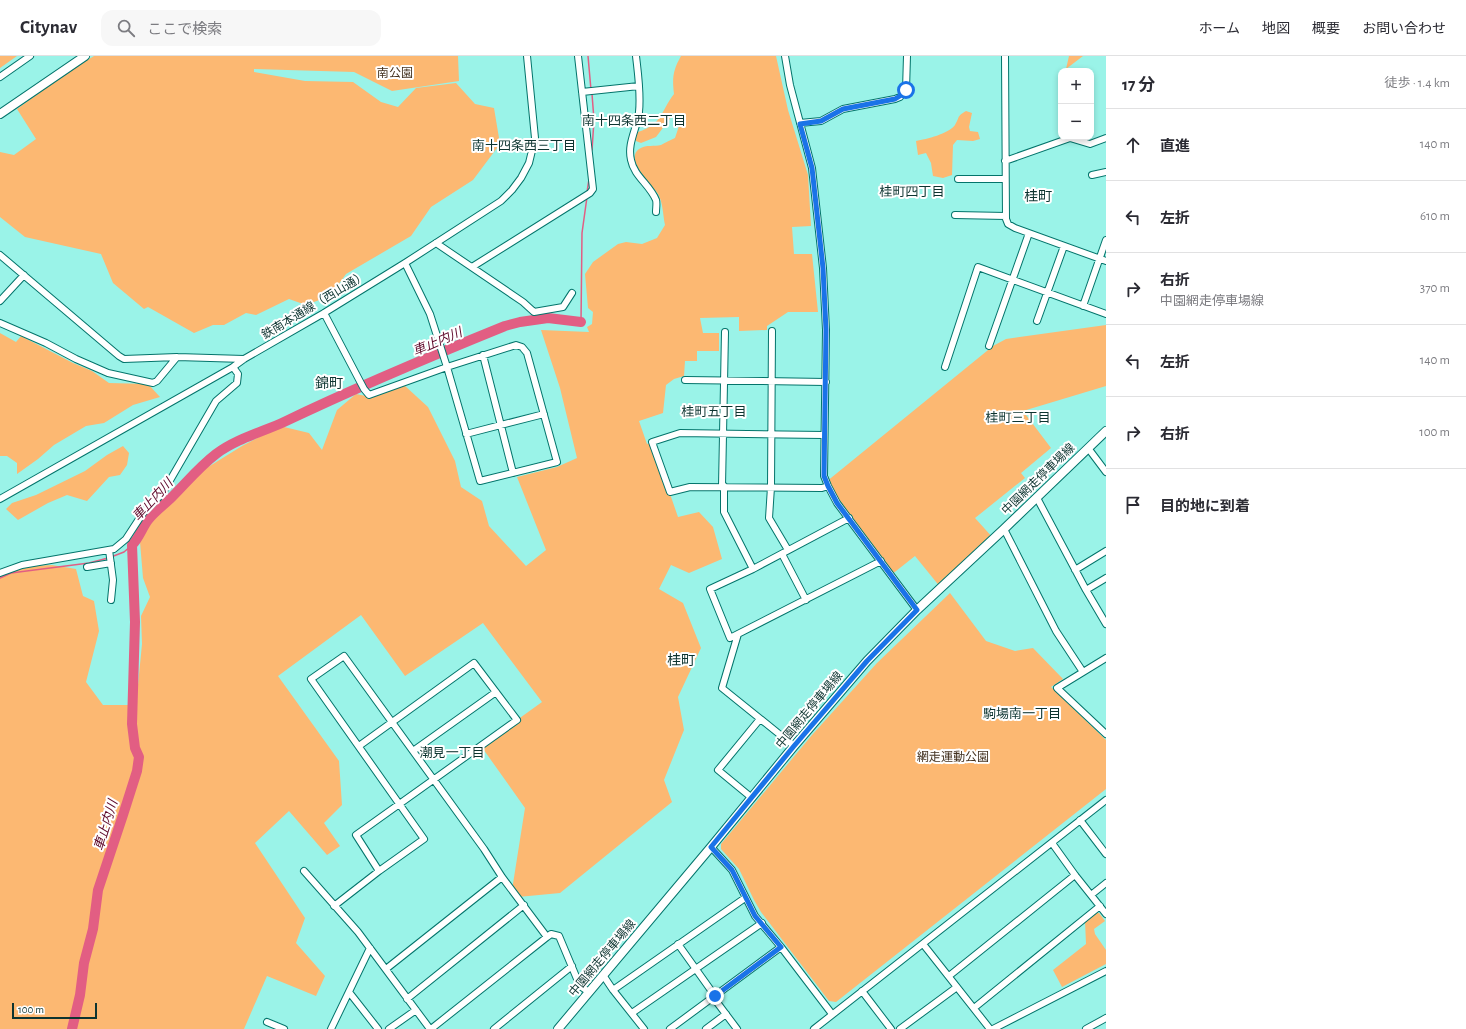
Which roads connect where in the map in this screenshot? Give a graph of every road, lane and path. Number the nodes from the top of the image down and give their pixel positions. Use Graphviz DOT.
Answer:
graph roads {
  1 [pos="30,56"];
  2 [pos="85,56"];
  3 [pos="527,56"];
  4 [pos="578,56"];
  5 [pos="636,56"];
  6 [pos="784,56"];
  7 [pos="907,56"];
  8 [pos="1005,56"];
  9 [pos="0,77"];
  10 [pos="639,86"];
  11 [pos="582,92"];
  12 [pos="0,114"];
  13 [pos="800,124"];
  14 [pos="1106,138"];
  15 [pos="1005,161"];
  16 [pos="1106,172"];
  17 [pos="1092,175"];
  18 [pos="958,178"];
  19 [pos="1005,179"];
  20 [pos="656,212"];
  21 [pos="955,215"];
  22 [pos="1006,216"];
  23 [pos="1029,233"];
  24 [pos="1106,240"];
  25 [pos="436,243"];
  26 [pos="1064,246"];
  27 [pos="0,255"];
  28 [pos="1103,260"];
  29 [pos="404,263"];
  30 [pos="472,267"];
  31 [pos="24,275"];
  32 [pos="1012,280"];
  33 [pos="572,292"];
  34 [pos="1047,293"];
  35 [pos="0,301"];
  36 [pos="1083,306"];
  37 [pos="324,313"];
  38 [pos="1106,314"];
  39 [pos="1037,321"];
  40 [pos="0,323"];
  41 [pos="772,331"];
  42 [pos="725,332"];
  43 [pos="989,346"];
  44 [pos="483,356"];
  45 [pos="177,357"];
  46 [pos="244,359"];
  47 [pos="233,367"];
  48 [pos="945,367"];
  49 [pos="447,368"];
  50 [pos="685,380"];
  51 [pos="724,381"];
  52 [pos="772,382"];
  53 [pos="826,382"];
  54 [pos="544,414"];
  55 [pos="501,425"];
  56 [pos="1106,432"];
  57 [pos="723,433"];
  58 [pos="466,434"];
  59 [pos="771,434"];
  60 [pos="824,435"];
  61 [pos="1088,448"];
  62 [pos="1106,472"];
  63 [pos="513,473"];
  64 [pos="723,486"];
  65 [pos="828,486"];
  66 [pos="771,487"];
  67 [pos="1037,498"];
  68 [pos="0,499"];
  69 [pos="849,518"];
  70 [pos="1004,529"];
  71 [pos="788,550"];
  72 [pos="1106,551"];
  73 [pos="109,552"];
  74 [pos="782,554"];
  75 [pos="111,562"];
  76 [pos="881,562"];
  77 [pos="87,567"];
  78 [pos="753,569"];
  79 [pos="1075,570"];
  80 [pos="0,573"];
  81 [pos="1106,578"];
  82 [pos="1086,590"];
  83 [pos="112,600"];
  84 [pos="806,600"];
  85 [pos="917,610"];
  86 [pos="1106,624"];
  87 [pos="738,634"];
  88 [pos="1106,658"];
  89 [pos="1083,672"];
  90 [pos="496,692"];
  91 [pos="760,719"];
  92 [pos="392,721"];
  93 [pos="1106,734"];
  94 [pos="359,746"];
  95 [pos="794,746"];
  96 [pos="413,751"];
  97 [pos="434,780"];
  98 [pos="752,798"];
  99 [pos="1106,800"];
  100 [pos="400,804"];
  101 [pos="1080,820"];
  102 [pos="1052,843"];
  103 [pos="711,847"];
  104 [pos="1106,854"];
  105 [pos="304,871"];
  106 [pos="379,871"];
  107 [pos="1074,875"];
  108 [pos="502,877"];
  109 [pos="1106,883"];
  110 [pos="1091,895"];
  111 [pos="745,898"];
  112 [pos="334,906"];
  113 [pos="524,906"];
  114 [pos="1100,906"];
  115 [pos="1106,914"];
  116 [pos="762,923"];
  117 [pos="547,936"];
  118 [pos="678,944"];
  119 [pos="924,944"];
  120 [pos="781,947"];
  121 [pos="370,948"];
  122 [pos="572,966"];
  123 [pos="386,969"];
  124 [pos="696,969"];
  125 [pos="1106,971"];
  126 [pos="603,975"];
  127 [pos="949,976"];
  128 [pos="957,987"];
  129 [pos="613,990"];
  130 [pos="862,991"];
  131 [pos="349,992"];
  132 [pos="589,992"];
  133 [pos="714,997"];
  134 [pos="407,998"];
  135 [pos="974,1008"];
  136 [pos="416,1010"];
  137 [pos="632,1013"];
  138 [pos="726,1014"];
  139 [pos="832,1014"];
  140 [pos="1106,1018"];
  141 [pos="267,1022"];
  142 [pos="284,1029"];
  143 [pos="331,1029"];
  144 [pos="378,1029"];
  145 [pos="389,1029"];
  146 [pos="431,1029"];
  147 [pos="494,1029"];
  148 [pos="558,1029"];
  149 [pos="644,1029"];
  150 [pos="670,1029"];
  151 [pos="706,1029"];
  152 [pos="738,1029"];
  153 [pos="814,1029"];
  154 [pos="891,1029"];
  155 [pos="900,1029"];
  156 [pos="991,1029"];
  157 [pos="1086,1029"];
  1 -- 9 [label="street"];
  2 -- 12 [label="main road"];
  3 -- 25 [label="street, 鉄南本通線（西山通）"];
  4 -- 11 [label="street"];
  5 -- 10 [label="street"];
  6 -- 13 [label="street"];
  7 -- 13 [label="street"];
  8 -- 15 [label="street"];
  10 -- 11 [label="street"];
  10 -- 20 [label="street"];
  11 -- 30 [label="street"];
  13 -- 53 [label="street"];
  14 -- 15 [label="street"];
  15 -- 19 [label="street"];
  16 -- 17 [label="street"];
  18 -- 19 [label="street"];
  19 -- 22 [label="street"];
  21 -- 22 [label="street"];
  22 -- 23 [label="street"];
  23 -- 26 [label="street"];
  23 -- 32 [label="street"];
  24 -- 28 [label="street"];
  25 -- 29 [label="street, 鉄南本通線（西山通）"];
  25 -- 30 [label="street"];
  26 -- 28 [label="street"];
  26 -- 34 [label="street"];
  27 -- 31 [label="street"];
  28 -- 36 [label="street"];
  29 -- 37 [label="street, 鉄南本通線（西山通）"];
  29 -- 49 [label="street"];
  30 -- 33 [label="street"];
  31 -- 35 [label="street"];
  31 -- 45 [label="street"];
  32 -- 34 [label="street"];
  32 -- 43 [label="street"];
  32 -- 48 [label="street"];
  34 -- 36 [label="street"];
  34 -- 39 [label="street"];
  36 -- 38 [label="street"];
  37 -- 46 [label="street, 鉄南本通線（西山通）"];
  37 -- 49 [label="street"];
  40 -- 45 [label="street"];
  41 -- 52 [label="street"];
  42 -- 51 [label="street"];
  44 -- 49 [label="street"];
  44 -- 54 [label="street"];
  44 -- 55 [label="street"];
  45 -- 46 [label="street"];
  46 -- 47 [label="street, 鉄南本通線（西山通）"];
  47 -- 68 [label="street, 鉄南本通線（西山通）"];
  47 -- 73 [label="street"];
  49 -- 58 [label="street"];
  50 -- 51 [label="street"];
  51 -- 52 [label="street"];
  51 -- 57 [label="street"];
  52 -- 53 [label="street"];
  52 -- 59 [label="street"];
  53 -- 60 [label="street"];
  54 -- 55 [label="street"];
  54 -- 63 [label="street"];
  55 -- 58 [label="street"];
  55 -- 63 [label="street"];
  56 -- 61 [label="main road, 中園網走停車場線"];
  57 -- 59 [label="street"];
  57 -- 64 [label="street"];
  57 -- 64 [label="street"];
  58 -- 63 [label="street"];
  59 -- 60 [label="street"];
  59 -- 66 [label="street"];
  60 -- 65 [label="street"];
  61 -- 62 [label="street"];
  61 -- 67 [label="main road, 中園網走停車場線"];
  64 -- 66 [label="street"];
  64 -- 78 [label="street"];
  65 -- 66 [label="street"];
  65 -- 69 [label="street"];
  66 -- 71 [label="street"];
  67 -- 70 [label="main road, 中園網走停車場線"];
  67 -- 79 [label="street"];
  69 -- 71 [label="street"];
  69 -- 76 [label="street"];
  70 -- 85 [label="main road, 中園網走停車場線"];
  70 -- 89 [label="street"];
  71 -- 74 [label="street"];
  72 -- 79 [label="street"];
  73 -- 75 [label="street"];
  73 -- 80 [label="street"];
  74 -- 78 [label="street"];
  74 -- 84 [label="street"];
  75 -- 77 [label="street"];
  75 -- 83 [label="street"];
  76 -- 84 [label="street"];
  76 -- 85 [label="street"];
  78 -- 87 [label="street"];
  79 -- 82 [label="street"];
  81 -- 82 [label="street"];
  82 -- 86 [label="street"];
  84 -- 87 [label="street"];
  85 -- 95 [label="main road, 中園網走停車場線"];
  87 -- 91 [label="street"];
  88 -- 89 [label="street"];
  89 -- 93 [label="street"];
  90 -- 92 [label="street"];
  90 -- 96 [label="street"];
  90 -- 97 [label="street"];
  91 -- 95 [label="street"];
  91 -- 98 [label="street"];
  92 -- 94 [label="street"];
  92 -- 94 [label="street"];
  92 -- 96 [label="street"];
  94 -- 100 [label="street"];
  95 -- 98 [label="main road, 中園網走停車場線"];
  96 -- 97 [label="street"];
  97 -- 100 [label="street"];
  97 -- 108 [label="street"];
  98 -- 103 [label="main road, 中園網走停車場線"];
  99 -- 101 [label="street"];
  100 -- 106 [label="street"];
  100 -- 106 [label="street"];
  101 -- 102 [label="street"];
  101 -- 104 [label="street"];
  102 -- 107 [label="street"];
  102 -- 119 [label="street"];
  103 -- 111 [label="street"];
  103 -- 126 [label="main road, 中園網走停車場線"];
  105 -- 112 [label="street"];
  106 -- 112 [label="street"];
  107 -- 110 [label="street"];
  107 -- 127 [label="street"];
  108 -- 113 [label="street"];
  108 -- 123 [label="street"];
  109 -- 110 [label="street"];
  110 -- 114 [label="street"];
  111 -- 116 [label="street"];
  111 -- 118 [label="street"];
  112 -- 121 [label="street"];
  113 -- 117 [label="street"];
  113 -- 134 [label="street"];
  114 -- 115 [label="street"];
  114 -- 135 [label="street"];
  116 -- 120 [label="street"];
  116 -- 124 [label="street"];
  117 -- 122 [label="street"];
  117 -- 146 [label="street"];
  118 -- 124 [label="street"];
  118 -- 129 [label="street"];
  119 -- 127 [label="street"];
  119 -- 130 [label="street"];
  120 -- 133 [label="street"];
  120 -- 139 [label="street"];
  121 -- 123 [label="street"];
  121 -- 131 [label="street"];
  122 -- 132 [label="street"];
  122 -- 147 [label="street"];
  123 -- 134 [label="street"];
  124 -- 133 [label="street"];
  124 -- 137 [label="street"];
  125 -- 156 [label="street"];
  126 -- 129 [label="street"];
  126 -- 132 [label="main road, 中園網走停車場線"];
  127 -- 128 [label="street"];
  128 -- 135 [label="street"];
  128 -- 155 [label="street"];
  129 -- 137 [label="street"];
  130 -- 139 [label="street"];
  130 -- 154 [label="street"];
  131 -- 143 [label="street"];
  131 -- 144 [label="street"];
  132 -- 148 [label="main road, 中園網走停車場線"];
  133 -- 138 [label="street"];
  133 -- 150 [label="street"];
  134 -- 136 [label="street"];
  135 -- 156 [label="street"];
  136 -- 145 [label="street"];
  136 -- 146 [label="street"];
  137 -- 149 [label="street"];
  138 -- 151 [label="street"];
  138 -- 152 [label="street"];
  139 -- 153 [label="street"];
  140 -- 157 [label="street"];
  141 -- 142 [label="street"];
}
